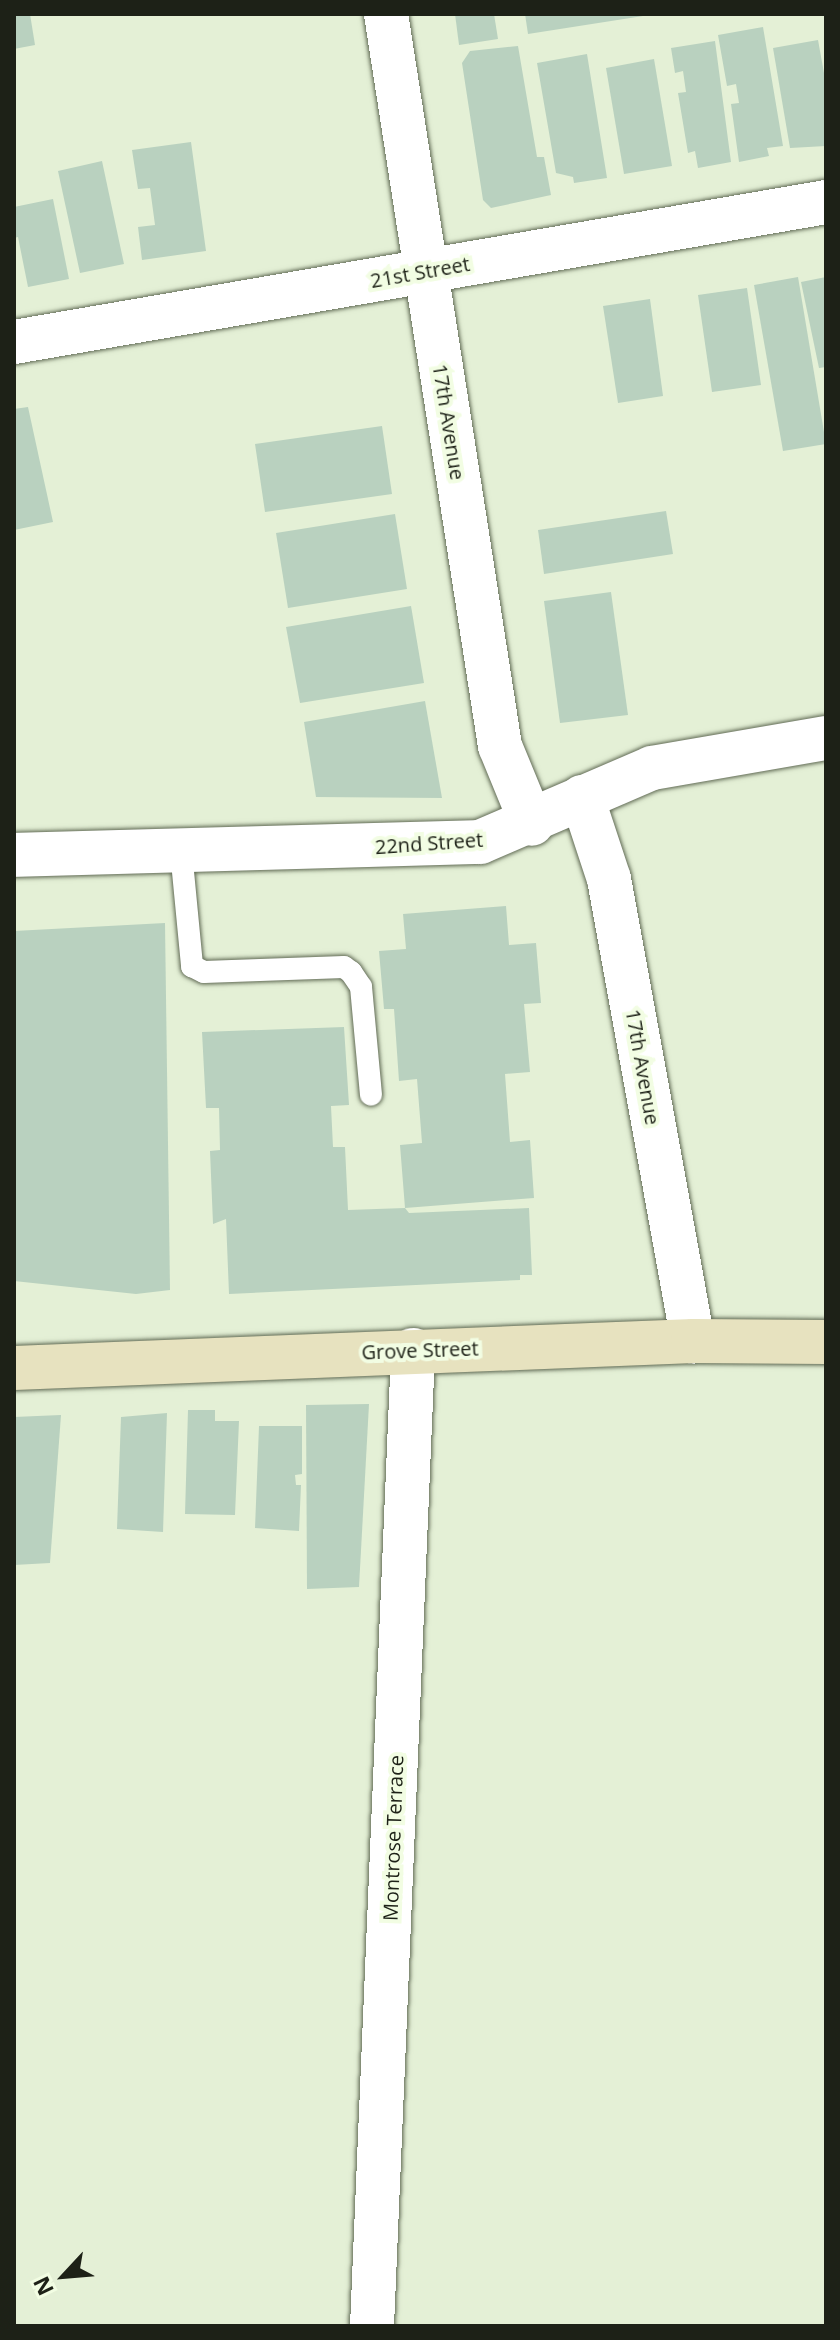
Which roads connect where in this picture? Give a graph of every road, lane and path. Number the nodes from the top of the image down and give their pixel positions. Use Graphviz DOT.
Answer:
graph roads {
  1 [pos="386,14"];
  2 [pos="826,202"];
  3 [pos="425,271"];
  4 [pos="14,342"];
  5 [pos="826,738"];
  6 [pos="582,797"];
  7 [pos="532,824"];
  8 [pos="181,851"];
  9 [pos="14,855"];
  10 [pos="371,1095"];
  11 [pos="693,1341"];
  12 [pos="826,1342"];
  13 [pos="413,1350"];
  14 [pos="14,1368"];
  15 [pos="372,2326"];
  1 -- 3 [label="street, 17th Avenue"];
  2 -- 3 [label="street, 21st Street"];
  3 -- 4 [label="street, 21st Street"];
  3 -- 7 [label="street, 17th Avenue"];
  5 -- 6 [label="street, 22nd Street"];
  6 -- 7 [label="street, 22nd Street"];
  6 -- 11 [label="street, 17th Avenue"];
  7 -- 8 [label="street, 22nd Street"];
  8 -- 9 [label="street, 22nd Street"];
  8 -- 10 [label="lane"];
  11 -- 12 [label="main road, Grove Street"];
  11 -- 13 [label="main road, Grove Street"];
  13 -- 14 [label="main road, Grove Street"];
  13 -- 15 [label="street, Montrose Terrace"];
}
